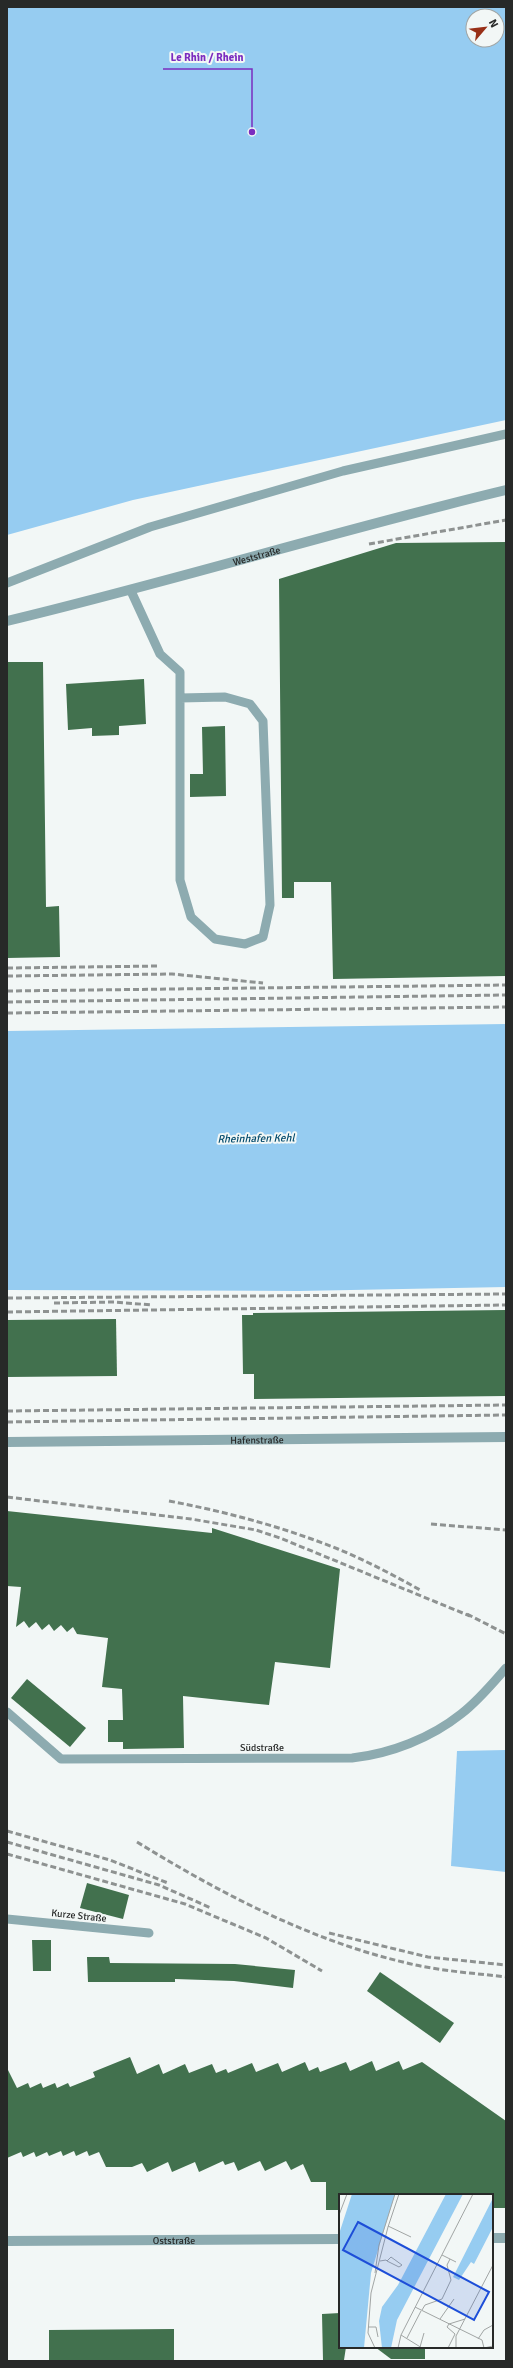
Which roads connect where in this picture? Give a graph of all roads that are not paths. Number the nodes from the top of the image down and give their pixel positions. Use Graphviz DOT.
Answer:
graph roads {
  1 [pos="506,434"];
  2 [pos="506,490"];
  3 [pos="7,583"];
  4 [pos="131,591"];
  5 [pos="7,621"];
  6 [pos="180,698"];
  7 [pos="506,1437"];
  8 [pos="7,1442"];
  9 [pos="506,1668"];
  10 [pos="7,1712"];
  11 [pos="7,1919"];
  12 [pos="149,1933"];
  13 [pos="493,2238"];
  14 [pos="506,2238"];
  15 [pos="339,2239"];
  16 [pos="7,2241"];
  1 -- 3 [label="lane"];
  2 -- 4 [label="street, Weststraße"];
  4 -- 5 [label="street, Weststraße"];
  4 -- 6 [label="lane"];
  6 -- 6 [label="lane"];
  7 -- 8 [label="street, Hafenstraße"];
  9 -- 10 [label="lane, Südstraße"];
  11 -- 12 [label="lane, Kurze Straße"];
  13 -- 14 [label="street"];
  15 -- 16 [label="street, Oststraße"];
}
